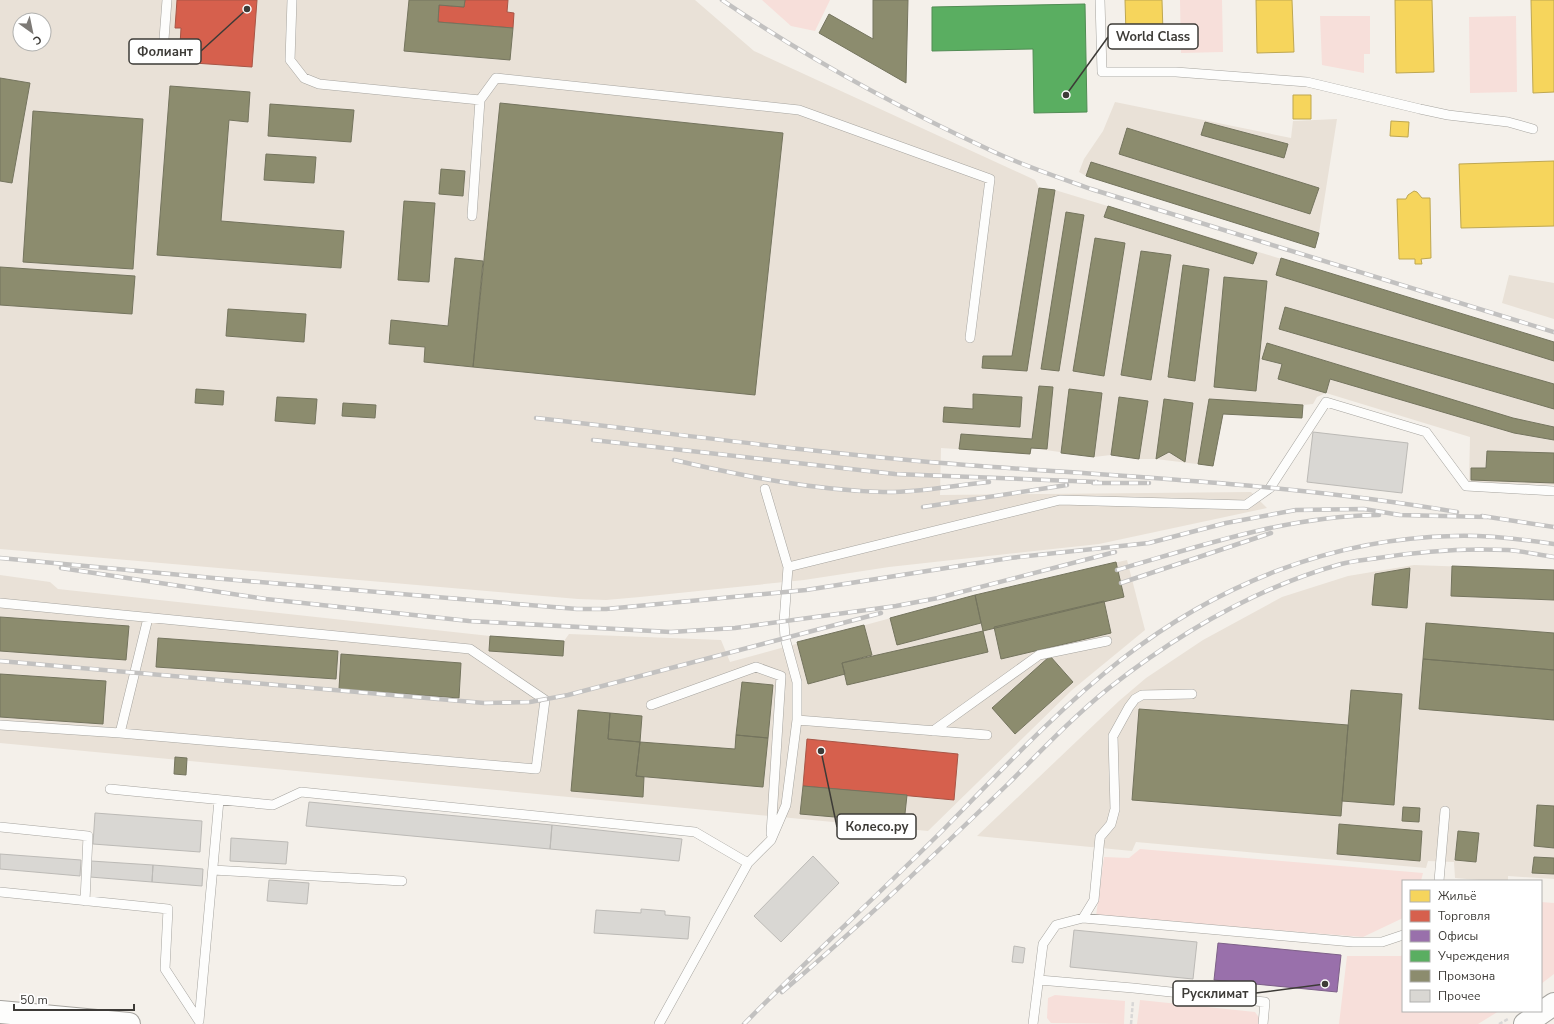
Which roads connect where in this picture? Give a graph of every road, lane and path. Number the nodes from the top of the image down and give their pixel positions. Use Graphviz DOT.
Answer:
graph roads {
  1 [pos="167,0"];
  2 [pos="292,0"];
  3 [pos="1100,0"];
  4 [pos="163,52"];
  5 [pos="480,100"];
  6 [pos="1533,129"];
  7 [pos="472,216"];
  8 [pos="970,338"];
  9 [pos="765,489"];
  10 [pos="1554,491"];
  11 [pos="788,567"];
  12 [pos="0,603"];
  13 [pos="148,618"];
  14 [pos="1106,641"];
  15 [pos="1192,694"];
  16 [pos="651,705"];
  17 [pos="797,720"];
  18 [pos="0,725"];
  19 [pos="934,731"];
  20 [pos="120,733"];
  21 [pos="987,735"];
  22 [pos="110,789"];
  23 [pos="219,800"];
  24 [pos="1445,811"];
  25 [pos="0,827"];
  26 [pos="771,840"];
  27 [pos="748,863"];
  28 [pos="213,870"];
  29 [pos="1440,876"];
  30 [pos="402,881"];
  31 [pos="0,892"];
  32 [pos="85,901"];
  33 [pos="1084,918"];
  34 [pos="1402,935"];
  35 [pos="1039,980"];
  36 [pos="1133,988"];
  37 [pos="1554,1004"];
  38 [pos="8,1016"];
  39 [pos="199,1022"];
  40 [pos="129,1024"];
  41 [pos="659,1024"];
  42 [pos="1034,1024"];
  43 [pos="1131,1024"];
  44 [pos="1263,1024"];
  45 [pos="1525,1024"];
  1 -- 4 [label="lane"];
  2 -- 5 [label="lane"];
  3 -- 6 [label="lane"];
  5 -- 7 [label="lane"];
  5 -- 8 [label="lane"];
  9 -- 11 [label="lane"];
  10 -- 11 [label="lane"];
  11 -- 17 [label="lane"];
  12 -- 13 [label="lane"];
  13 -- 20 [label="lane"];
  13 -- 20 [label="lane"];
  14 -- 19 [label="lane"];
  15 -- 33 [label="lane"];
  16 -- 26 [label="lane"];
  17 -- 19 [label="lane"];
  17 -- 26 [label="lane"];
  18 -- 20 [label="lane"];
  19 -- 21 [label="lane"];
  22 -- 23 [label="lane"];
  23 -- 27 [label="lane"];
  23 -- 28 [label="lane"];
  24 -- 29 [label="lane"];
  25 -- 32 [label="lane"];
  26 -- 27 [label="lane"];
  27 -- 41 [label="lane"];
  28 -- 30 [label="lane"];
  28 -- 39 [label="lane"];
  31 -- 32 [label="lane"];
  32 -- 39 [label="lane"];
  33 -- 34 [label="lane"];
  33 -- 35 [label="lane"];
  35 -- 36 [label="lane"];
  35 -- 42 [label="lane"];
  36 -- 43 [label="path"];
  36 -- 44 [label="lane"];
  37 -- 45 [label="main road"];
  38 -- 40 [label="main road"];
}
